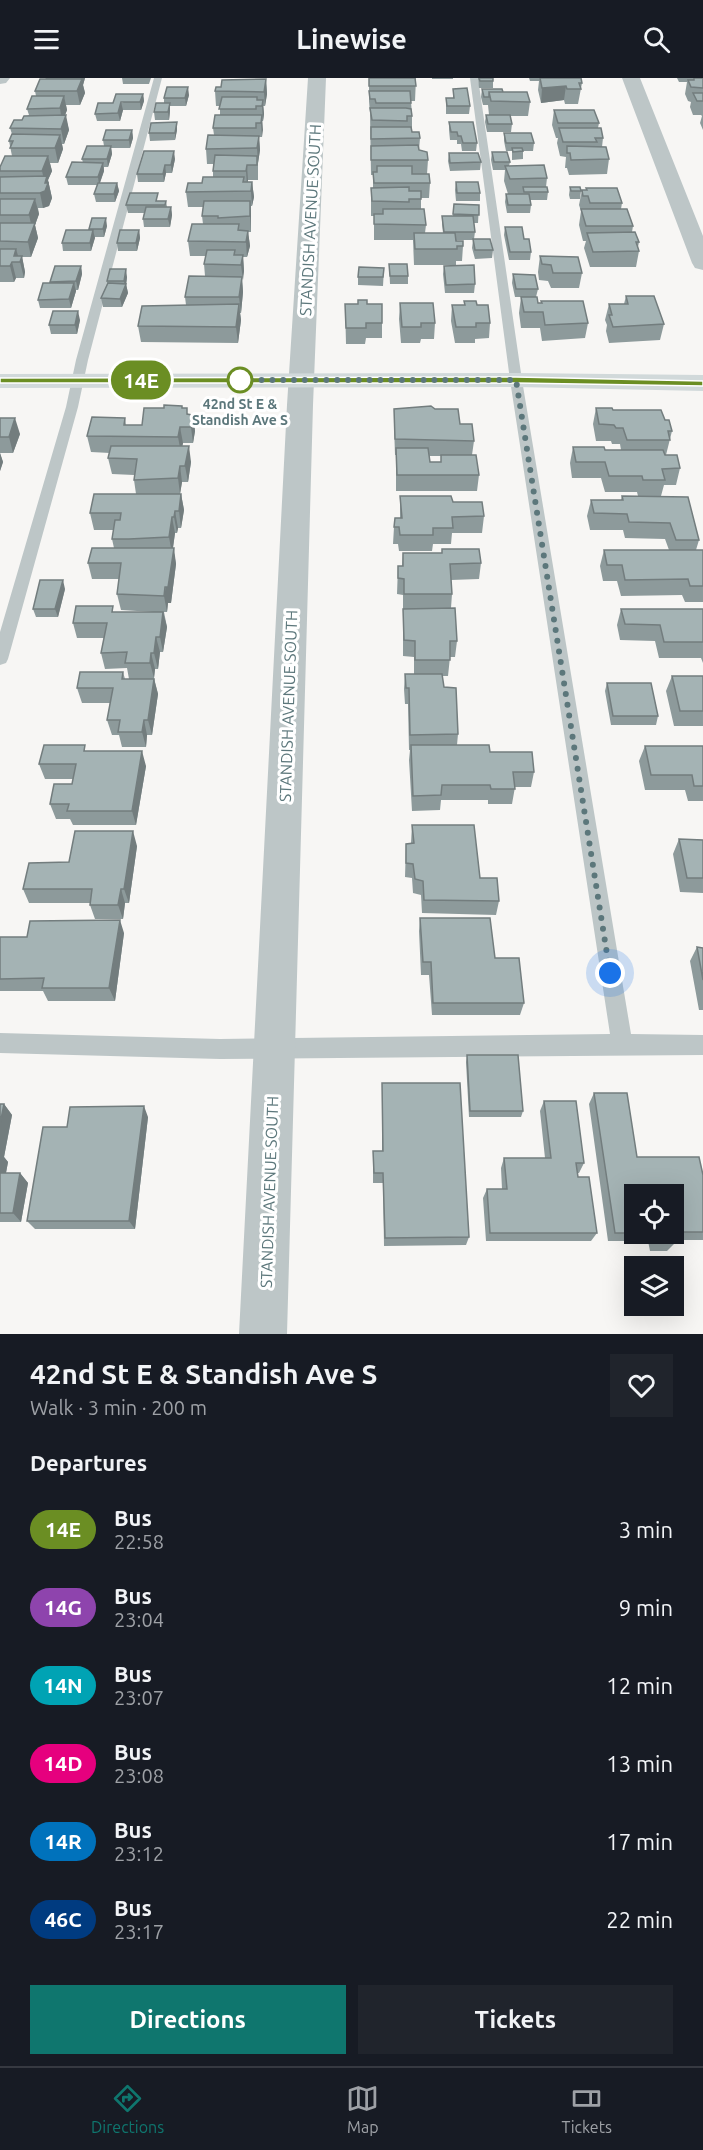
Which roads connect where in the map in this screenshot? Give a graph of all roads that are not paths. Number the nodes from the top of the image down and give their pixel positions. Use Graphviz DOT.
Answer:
graph roads {
  1 [pos="158,78"];
  2 [pos="317,78"];
  3 [pos="474,78"];
  4 [pos="631,78"];
  5 [pos="703,263"];
  6 [pos="78,380"];
  7 [pos="302,380"];
  8 [pos="516,380"];
  9 [pos="0,381"];
  10 [pos="703,383"];
  11 [pos="0,660"];
  12 [pos="0,1043"];
  13 [pos="622,1044"];
  14 [pos="703,1045"];
  15 [pos="274,1048"];
  16 [pos="262,1334"];
  1 -- 6 [label="lane"];
  2 -- 7 [label="street, STANDISH AVENUE SOUTH"];
  3 -- 8 [label="lane"];
  4 -- 5 [label="street"];
  6 -- 7 [label="street"];
  6 -- 9 [label="street"];
  6 -- 11 [label="lane"];
  7 -- 8 [label="street"];
  7 -- 15 [label="street, STANDISH AVENUE SOUTH"];
  8 -- 10 [label="street"];
  8 -- 13 [label="lane"];
  12 -- 15 [label="lane"];
  13 -- 14 [label="lane"];
  13 -- 15 [label="lane"];
  15 -- 16 [label="street, STANDISH AVENUE SOUTH"];
}
